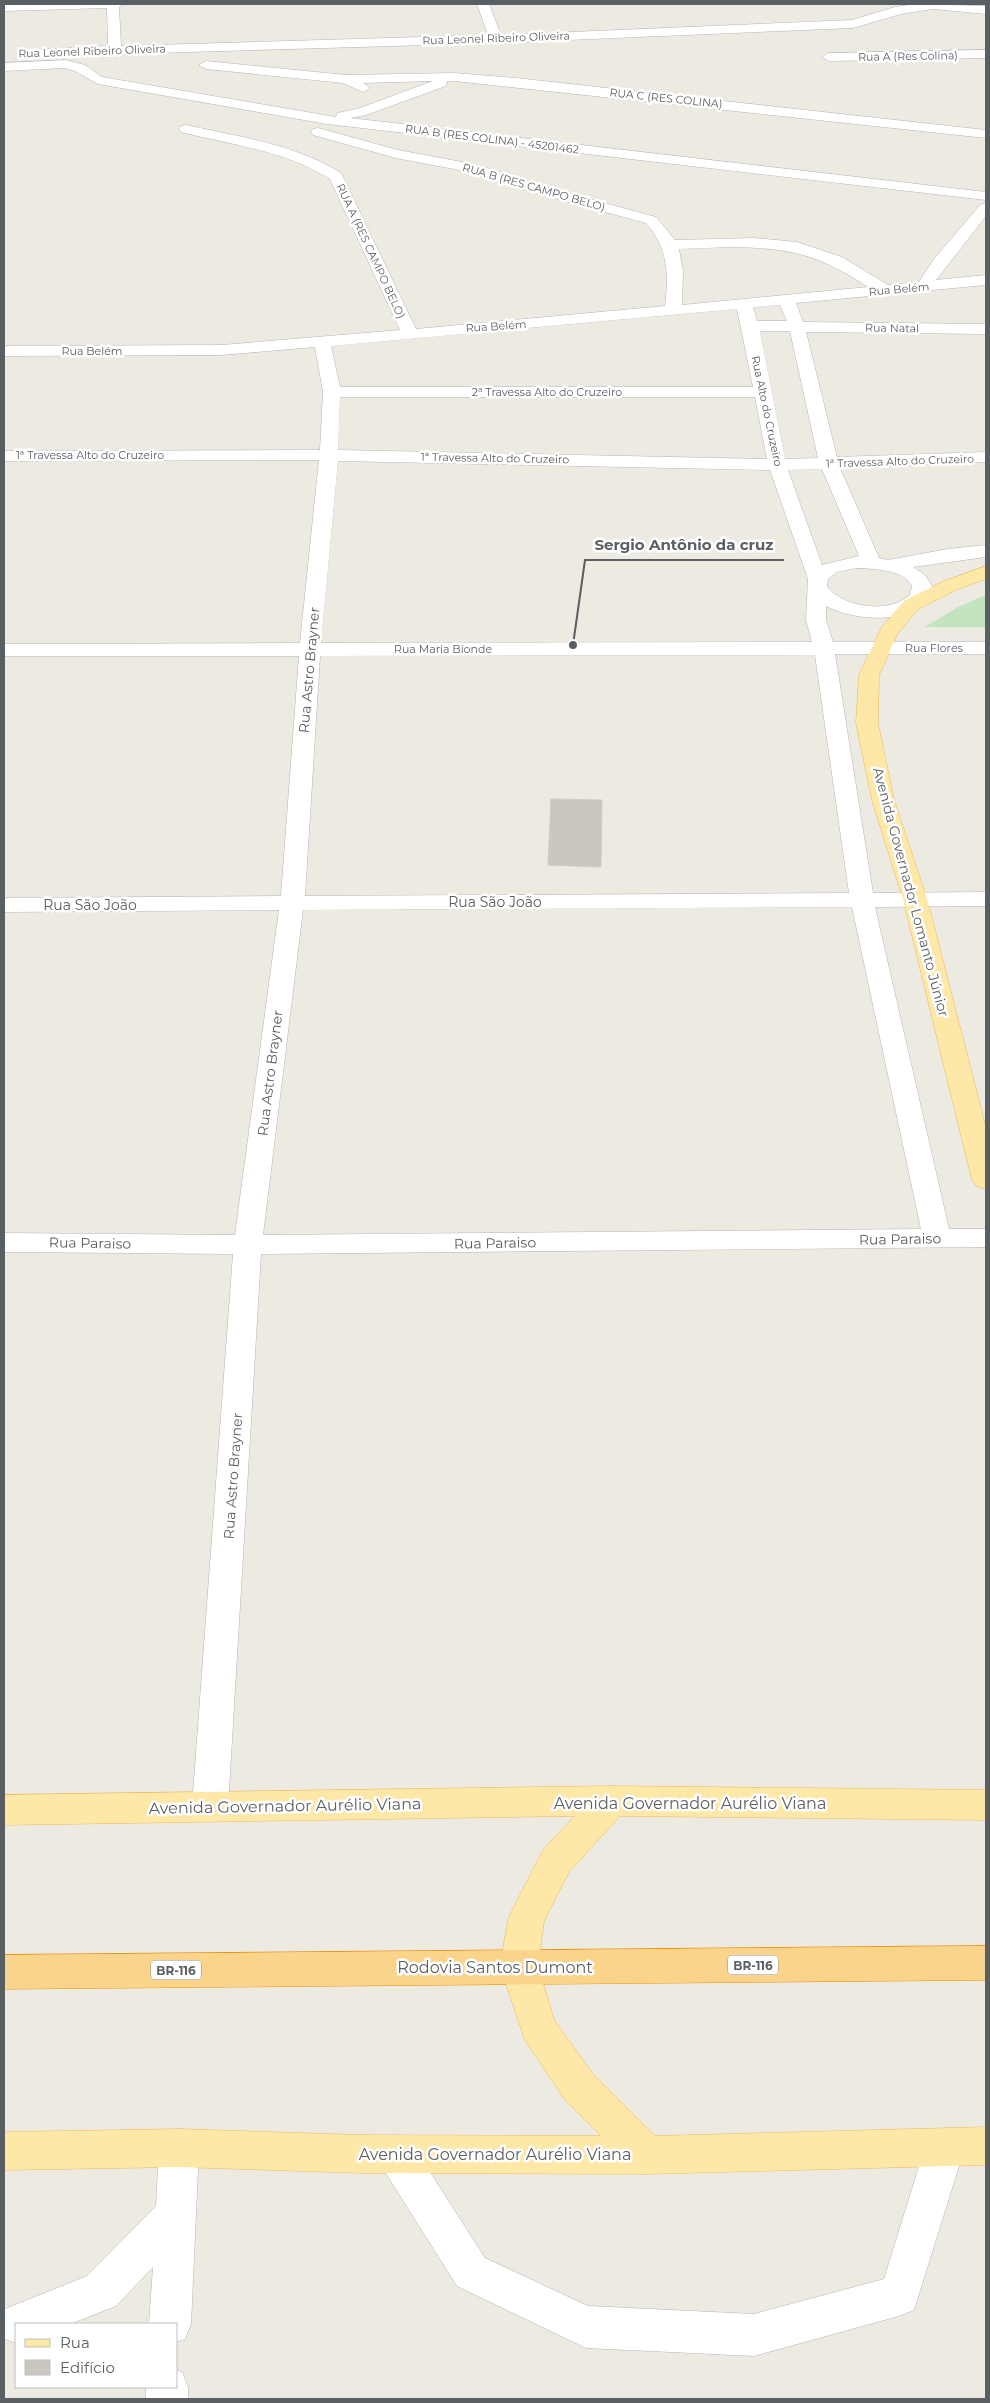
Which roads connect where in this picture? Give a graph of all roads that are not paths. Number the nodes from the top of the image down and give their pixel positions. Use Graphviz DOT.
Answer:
graph roads {
  1 [pos="113,4"];
  2 [pos="118,4"];
  3 [pos="483,4"];
  4 [pos="926,4"];
  5 [pos="4,7"];
  6 [pos="848,10"];
  7 [pos="986,10"];
  8 [pos="853,24"];
  9 [pos="496,39"];
  10 [pos="115,50"];
  11 [pos="22,53"];
  12 [pos="986,54"];
  13 [pos="829,57"];
  14 [pos="206,65"];
  15 [pos="4,67"];
  16 [pos="454,77"];
  17 [pos="346,79"];
  18 [pos="391,102"];
  19 [pos="327,120"];
  20 [pos="273,125"];
  21 [pos="293,125"];
  22 [pos="244,127"];
  23 [pos="986,134"];
  24 [pos="986,196"];
  25 [pos="986,207"];
  26 [pos="670,245"];
  27 [pos="986,280"];
  28 [pos="924,286"];
  29 [pos="885,290"];
  30 [pos="786,299"];
  31 [pos="744,303"];
  32 [pos="674,309"];
  33 [pos="751,326"];
  34 [pos="797,327"];
  35 [pos="984,331"];
  36 [pos="410,333"];
  37 [pos="322,341"];
  38 [pos="4,351"];
  39 [pos="332,392"];
  40 [pos="762,392"];
  41 [pos="329,455"];
  42 [pos="4,456"];
  43 [pos="986,458"];
  44 [pos="778,464"];
  45 [pos="829,464"];
  46 [pos="986,551"];
  47 [pos="870,562"];
  48 [pos="891,565"];
  49 [pos="986,572"];
  50 [pos="817,584"];
  51 [pos="911,605"];
  52 [pos="824,648"];
  53 [pos="881,648"];
  54 [pos="986,648"];
  55 [pos="4,650"];
  56 [pos="310,650"];
  57 [pos="915,899"];
  58 [pos="986,899"];
  59 [pos="862,900"];
  60 [pos="291,903"];
  61 [pos="4,905"];
  62 [pos="986,1180"];
  63 [pos="986,1238"];
  64 [pos="937,1239"];
  65 [pos="4,1242"];
  66 [pos="248,1245"];
  67 [pos="612,1801"];
  68 [pos="986,1805"];
  69 [pos="210,1807"];
  70 [pos="4,1810"];
  71 [pos="986,1963"];
  72 [pos="519,1966"];
  73 [pos="4,1972"];
  74 [pos="986,2146"];
  75 [pos="945,2147"];
  76 [pos="179,2148"];
  77 [pos="4,2151"];
  78 [pos="396,2154"];
  79 [pos="648,2155"];
  80 [pos="176,2214"];
  81 [pos="22,2323"];
  82 [pos="170,2323"];
  1 -- 2 [label="street"];
  1 -- 5 [label="street"];
  1 -- 10 [label="street"];
  3 -- 9 [label="street"];
  4 -- 7 [label="street, Rua Leonel Ribeiro Oliveira"];
  4 -- 8 [label="street, Rua Leonel Ribeiro Oliveira"];
  6 -- 8 [label="street"];
  8 -- 9 [label="street, Rua Leonel Ribeiro Oliveira"];
  9 -- 10 [label="street, Rua Leonel Ribeiro Oliveira"];
  10 -- 11 [label="street, Rua Leonel Ribeiro Oliveira"];
  12 -- 13 [label="street, Rua A (Res Colina)"];
  14 -- 17 [label="street"];
  15 -- 19 [label="street, RUA B (RES COLINA) - 45201462"];
  16 -- 17 [label="street, RUA C (RES COLINA)"];
  16 -- 18 [label="street, RUA B (RES CAMPO BELO)"];
  16 -- 23 [label="street, RUA C (RES COLINA)"];
  17 -- 18 [label="street"];
  18 -- 19 [label="street, RUA B (RES CAMPO BELO)"];
  19 -- 21 [label="street, RUA B (RES CAMPO BELO)"];
  19 -- 24 [label="street, RUA B (RES COLINA) - 45201462"];
  20 -- 21 [label="street, RUA B (RES CAMPO BELO)"];
  21 -- 26 [label="street, RUA B (RES CAMPO BELO)"];
  22 -- 36 [label="street, RUA A (RES CAMPO BELO)"];
  25 -- 28 [label="street"];
  26 -- 29 [label="street"];
  26 -- 32 [label="street, RUA B (RES CAMPO BELO)"];
  27 -- 28 [label="street, Rua Belém"];
  28 -- 29 [label="street, Rua Belém"];
  29 -- 30 [label="street, Rua Belém"];
  30 -- 31 [label="street, Rua Belém"];
  30 -- 34 [label="street"];
  31 -- 32 [label="street, Rua Belém"];
  31 -- 33 [label="street, Rua Alto do Cruzeiro"];
  32 -- 36 [label="street, Rua Belém"];
  33 -- 34 [label="street"];
  33 -- 40 [label="street, Rua Alto do Cruzeiro"];
  34 -- 35 [label="street, Rua Natal"];
  34 -- 45 [label="street"];
  36 -- 37 [label="street, Rua Belém"];
  37 -- 38 [label="street, Rua Belém"];
  37 -- 39 [label="street, Rua Astro Brayner"];
  39 -- 40 [label="street, 2ª Travessa Alto do Cruzeiro"];
  39 -- 41 [label="street, Rua Astro Brayner"];
  40 -- 44 [label="street, Rua Alto do Cruzeiro"];
  41 -- 42 [label="street, 1ª Travessa Alto do Cruzeiro"];
  41 -- 44 [label="street, 1ª Travessa Alto do Cruzeiro"];
  41 -- 56 [label="street, Rua Astro Brayner"];
  43 -- 45 [label="street, 1ª Travessa Alto do Cruzeiro"];
  44 -- 45 [label="street, 1ª Travessa Alto do Cruzeiro"];
  44 -- 50 [label="street, Rua Alto do Cruzeiro"];
  45 -- 47 [label="street"];
  46 -- 48 [label="street"];
  47 -- 48 [label="street"];
  47 -- 50 [label="street"];
  48 -- 51 [label="street"];
  49 -- 51 [label="main road, Avenida Governador Lomanto Júnior"];
  50 -- 51 [label="street"];
  50 -- 52 [label="street"];
  51 -- 53 [label="main road, Avenida Governador Lomanto Júnior"];
  52 -- 53 [label="street, Rua Maria Bionde"];
  52 -- 56 [label="street, Rua Maria Bionde"];
  52 -- 59 [label="street"];
  53 -- 54 [label="street, Rua Flores"];
  53 -- 57 [label="main road, Avenida Governador Lomanto Júnior"];
  55 -- 56 [label="street, Rua Maria Bionde"];
  56 -- 60 [label="street, Rua Astro Brayner"];
  57 -- 58 [label="street, Rua São João"];
  57 -- 59 [label="street, Rua São João"];
  57 -- 62 [label="main road, Avenida Governador Lomanto Júnior"];
  59 -- 60 [label="street, Rua São João"];
  59 -- 64 [label="street"];
  60 -- 61 [label="street, Rua São João"];
  60 -- 66 [label="street, Rua Astro Brayner"];
  63 -- 64 [label="street, Rua Paraiso"];
  64 -- 66 [label="street, Rua Paraiso"];
  65 -- 66 [label="street, Rua Paraiso"];
  66 -- 69 [label="street, Rua Astro Brayner"];
  67 -- 68 [label="main road, Avenida Governador Aurélio Viana"];
  67 -- 69 [label="main road, Avenida Governador Aurélio Viana"];
  67 -- 72 [label="main road"];
  69 -- 70 [label="main road, Avenida Governador Aurélio Viana"];
  71 -- 72 [label="highway, Rodovia Santos Dumont / BR-116"];
  72 -- 73 [label="highway, Rodovia Santos Dumont / BR-116"];
  72 -- 79 [label="main road"];
  74 -- 75 [label="main road, Avenida Governador Aurélio Viana"];
  75 -- 78 [label="street"];
  75 -- 79 [label="main road, Avenida Governador Aurélio Viana"];
  76 -- 77 [label="main road, Avenida Governador Aurélio Viana"];
  76 -- 78 [label="main road, Avenida Governador Aurélio Viana"];
  76 -- 80 [label="street"];
  78 -- 79 [label="main road, Avenida Governador Aurélio Viana"];
  80 -- 81 [label="street"];
  80 -- 82 [label="street"];
}
